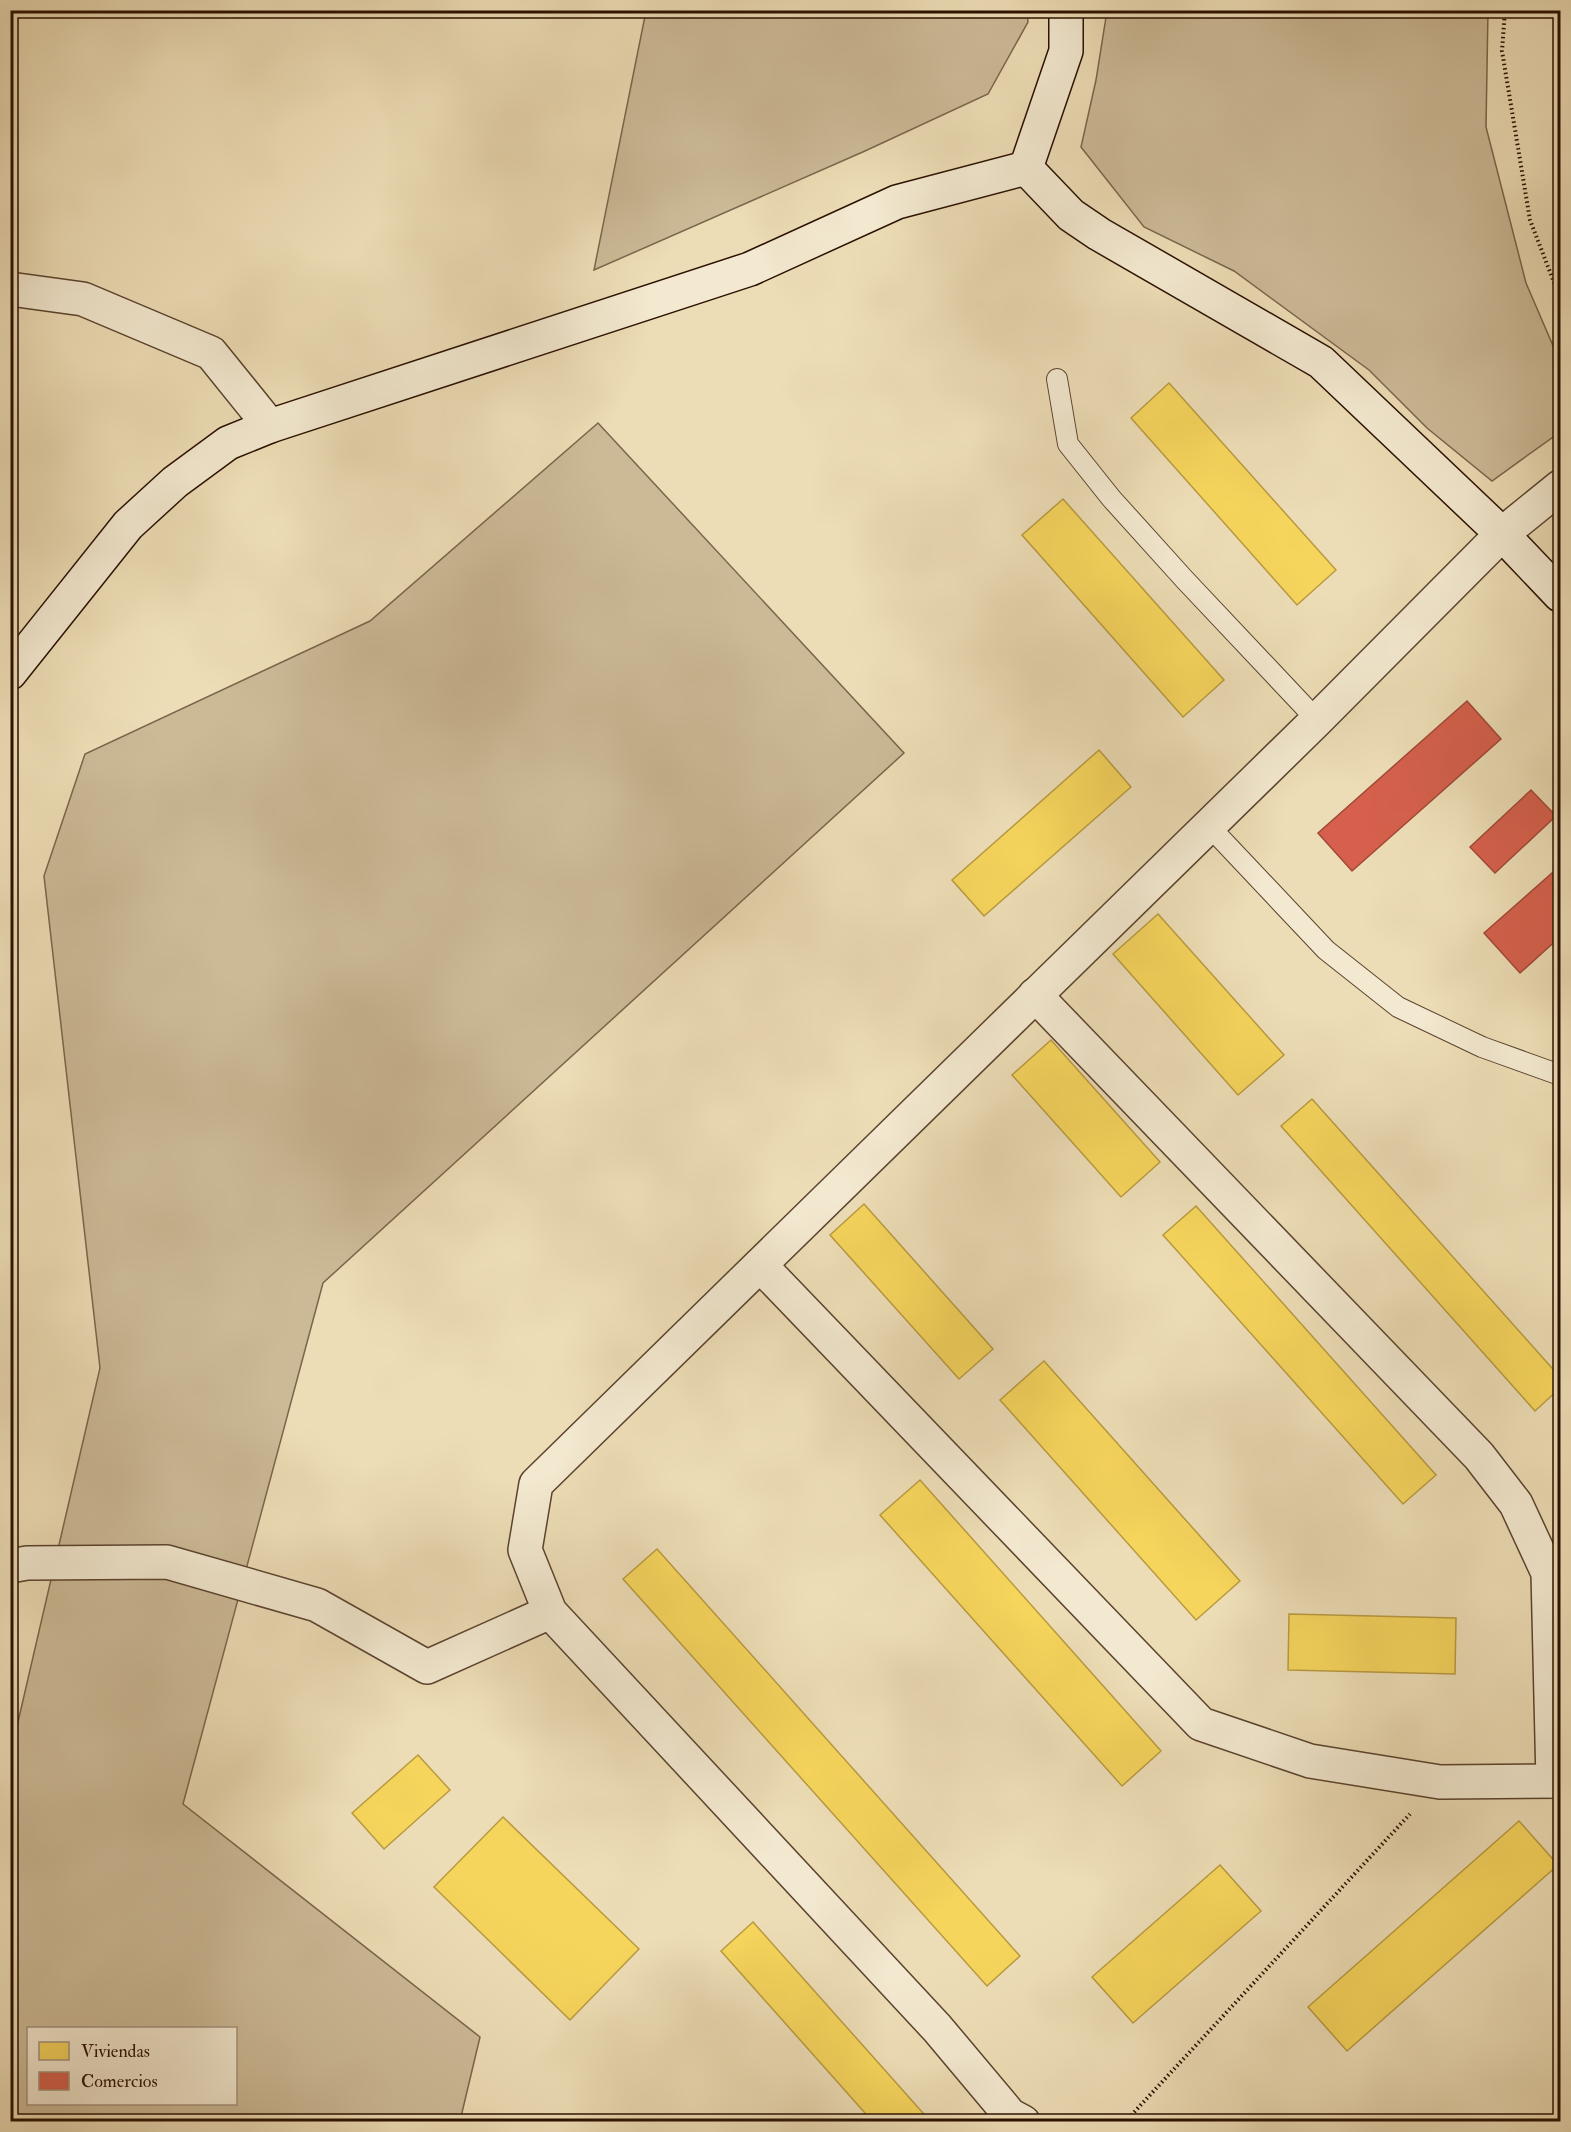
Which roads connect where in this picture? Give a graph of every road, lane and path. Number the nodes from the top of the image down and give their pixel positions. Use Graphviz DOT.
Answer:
graph roads {
  1 [pos="1066,10"];
  2 [pos="1505,10"];
  3 [pos="1026,168"];
  4 [pos="10,289"];
  5 [pos="1560,298"];
  6 [pos="1057,379"];
  7 [pos="270,426"];
  8 [pos="1560,487"];
  9 [pos="1502,534"];
  10 [pos="1560,595"];
  11 [pos="10,673"];
  12 [pos="1317,720"];
  13 [pos="1209,826"];
  14 [pos="1035,995"];
  15 [pos="1560,1075"];
  16 [pos="760,1266"];
  17 [pos="10,1566"];
  18 [pos="550,1612"];
  19 [pos="1557,1781"];
  20 [pos="1440,1782"];
  21 [pos="1023,2121"];
  22 [pos="1125,2121"];
  1 -- 3 [label="street"];
  2 -- 5 [label="path"];
  3 -- 7 [label="street"];
  3 -- 9 [label="street"];
  4 -- 7 [label="street"];
  6 -- 12 [label="lane"];
  7 -- 11 [label="street"];
  8 -- 9 [label="street"];
  9 -- 10 [label="street"];
  9 -- 12 [label="street"];
  12 -- 13 [label="street"];
  13 -- 14 [label="street"];
  13 -- 15 [label="lane"];
  14 -- 16 [label="street"];
  14 -- 19 [label="street"];
  16 -- 18 [label="street"];
  16 -- 20 [label="street"];
  17 -- 18 [label="street"];
  18 -- 21 [label="street"];
  19 -- 20 [label="street"];
  20 -- 22 [label="path"];
}
